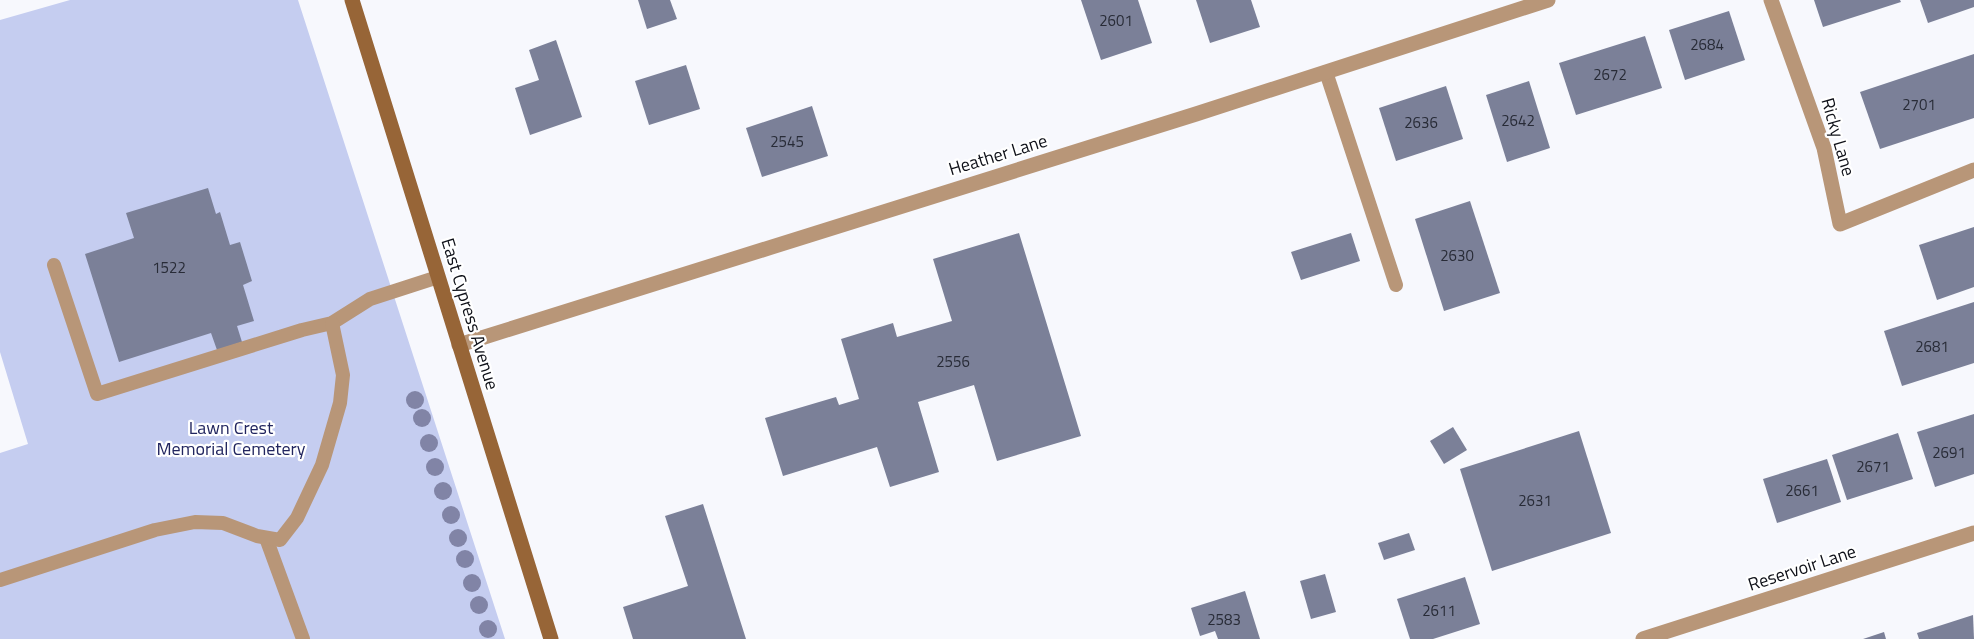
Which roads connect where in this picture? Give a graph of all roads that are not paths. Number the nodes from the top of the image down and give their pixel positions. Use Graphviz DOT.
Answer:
graph roads {
  1 [pos="352,0"];
  2 [pos="1771,0"];
  3 [pos="1538,2"];
  4 [pos="1326,72"];
  5 [pos="1974,170"];
  6 [pos="54,265"];
  7 [pos="438,277"];
  8 [pos="1396,285"];
  9 [pos="332,323"];
  10 [pos="459,345"];
  11 [pos="1974,533"];
  12 [pos="266,537"];
  13 [pos="0,580"];
  14 [pos="303,639"];
  15 [pos="551,639"];
  16 [pos="1643,639"];
  1 -- 7 [label="main road, East Cypress Avenue"];
  2 -- 5 [label="street, Ricky Lane"];
  3 -- 4 [label="street, Heather Lane"];
  4 -- 8 [label="lane"];
  4 -- 10 [label="street, Heather Lane"];
  6 -- 9 [label="lane"];
  7 -- 9 [label="lane"];
  7 -- 10 [label="main road, East Cypress Avenue"];
  9 -- 12 [label="lane"];
  10 -- 15 [label="main road, East Cypress Avenue"];
  11 -- 16 [label="street, Reservoir Lane"];
  12 -- 13 [label="lane"];
  12 -- 14 [label="lane"];
}
